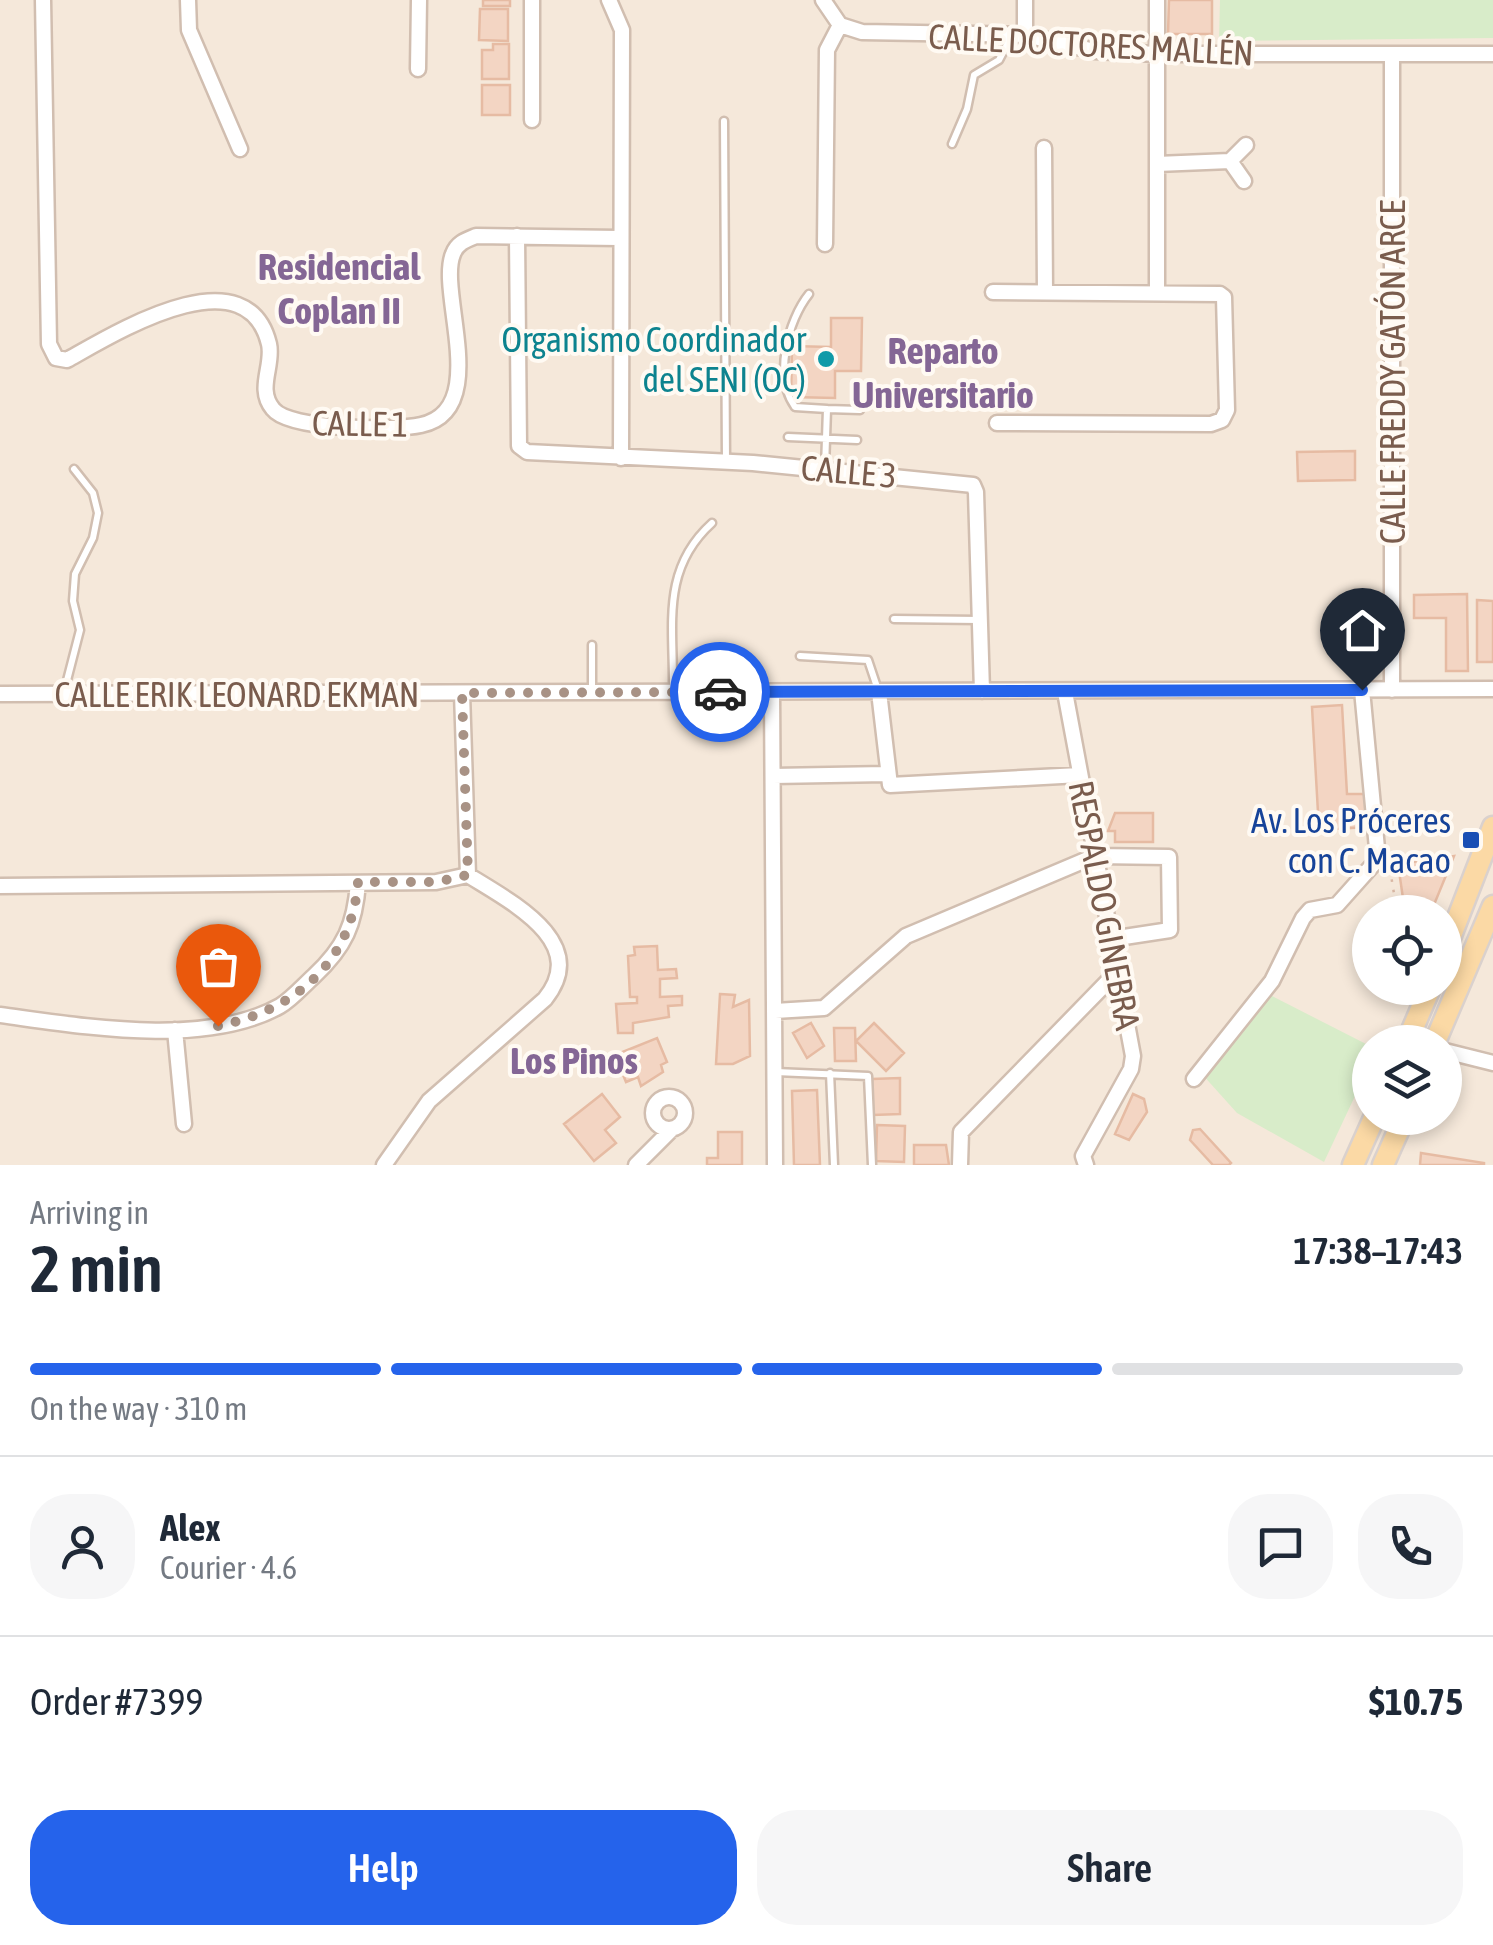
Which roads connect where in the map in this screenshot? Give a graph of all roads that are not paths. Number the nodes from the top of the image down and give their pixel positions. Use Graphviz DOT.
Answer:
graph roads {
  1 [pos="43,0"];
  2 [pos="188,0"];
  3 [pos="419,0"];
  4 [pos="532,0"];
  5 [pos="609,0"];
  6 [pos="823,0"];
  7 [pos="1025,0"];
  8 [pos="1157,0"];
  9 [pos="840,25"];
  10 [pos="1018,35"];
  11 [pos="1157,54"];
  12 [pos="1392,54"];
  13 [pos="1493,54"];
  14 [pos="418,69"];
  15 [pos="532,120"];
  16 [pos="724,121"];
  17 [pos="952,144"];
  18 [pos="1246,145"];
  19 [pos="240,148"];
  20 [pos="1044,148"];
  21 [pos="1230,162"];
  22 [pos="1157,164"];
  23 [pos="1244,181"];
  24 [pos="517,236"];
  25 [pos="619,238"];
  26 [pos="826,244"];
  27 [pos="1158,291"];
  28 [pos="994,292"];
  29 [pos="1045,292"];
  30 [pos="809,294"];
  31 [pos="827,409"];
  32 [pos="860,410"];
  33 [pos="996,423"];
  34 [pos="788,437"];
  35 [pos="826,438"];
  36 [pos="858,440"];
  37 [pos="621,458"];
  38 [pos="726,462"];
  39 [pos="74,469"];
  40 [pos="825,469"];
  41 [pos="712,523"];
  42 [pos="894,619"];
  43 [pos="980,620"];
  44 [pos="592,645"];
  45 [pos="800,656"];
  46 [pos="1493,689"];
  47 [pos="1362,690"];
  48 [pos="1392,690"];
  49 [pos="982,691"];
  50 [pos="673,692"];
  51 [pos="772,692"];
  52 [pos="879,692"];
  53 [pos="1065,692"];
  54 [pos="462,693"];
  55 [pos="592,693"];
  56 [pos="0,694"];
  57 [pos="64,694"];
  58 [pos="1080,775"];
  59 [pos="773,776"];
  60 [pos="888,780"];
  61 [pos="1493,827"];
  62 [pos="1095,856"];
  63 [pos="468,875"];
  64 [pos="358,882"];
  65 [pos="0,886"];
  66 [pos="1493,906"];
  67 [pos="1462,907"];
  68 [pos="1111,939"];
  69 [pos="1117,972"];
  70 [pos="775,1011"];
  71 [pos="0,1015"];
  72 [pos="1442,1025"];
  73 [pos="175,1030"];
  74 [pos="1462,1055"];
  75 [pos="1493,1063"];
  76 [pos="775,1072"];
  77 [pos="830,1073"];
  78 [pos="1194,1079"];
  79 [pos="184,1124"];
  80 [pos="672,1129"];
  81 [pos="1366,1135"];
  82 [pos="1396,1135"];
  83 [pos="384,1165"];
  84 [pos="636,1165"];
  85 [pos="775,1165"];
  86 [pos="834,1165"];
  87 [pos="872,1165"];
  88 [pos="960,1165"];
  89 [pos="1086,1165"];
  90 [pos="1353,1165"];
  91 [pos="1383,1165"];
  1 -- 24 [label="street, CALLE 1"];
  2 -- 19 [label="street"];
  3 -- 14 [label="street"];
  4 -- 15 [label="street"];
  5 -- 25 [label="street"];
  6 -- 9 [label="street"];
  7 -- 10 [label="street"];
  8 -- 11 [label="street"];
  9 -- 10 [label="street, CALLE DOCTORES MALLÉN"];
  9 -- 26 [label="street"];
  10 -- 11 [label="street, CALLE DOCTORES MALLÉN"];
  10 -- 17 [label="lane"];
  11 -- 12 [label="street, CALLE DOCTORES MALLÉN"];
  11 -- 22 [label="street"];
  12 -- 13 [label="street, CALLE DOCTORES MALLÉN"];
  12 -- 48 [label="street, CALLE FREDDY GATÓN ARCE"];
  16 -- 38 [label="lane"];
  18 -- 21 [label="street"];
  20 -- 29 [label="street"];
  21 -- 22 [label="street"];
  21 -- 23 [label="street"];
  22 -- 27 [label="street"];
  24 -- 25 [label="street, CALLE 1"];
  24 -- 37 [label="street, CALLE 3"];
  25 -- 37 [label="street"];
  27 -- 29 [label="street"];
  27 -- 33 [label="street"];
  28 -- 29 [label="street"];
  30 -- 31 [label="lane"];
  31 -- 32 [label="lane"];
  31 -- 35 [label="lane"];
  34 -- 35 [label="lane"];
  35 -- 36 [label="lane"];
  35 -- 40 [label="lane"];
  37 -- 38 [label="street, CALLE 3"];
  38 -- 40 [label="street, CALLE 3"];
  39 -- 57 [label="lane"];
  40 -- 43 [label="street, CALLE 3"];
  41 -- 50 [label="lane"];
  42 -- 43 [label="lane"];
  43 -- 49 [label="street, CALLE 3"];
  44 -- 55 [label="lane"];
  45 -- 52 [label="lane"];
  46 -- 48 [label="street, CALLE ERIK LEONARD EKMAN"];
  47 -- 48 [label="street, CALLE ERIK LEONARD EKMAN"];
  47 -- 53 [label="street, CALLE ERIK LEONARD EKMAN"];
  47 -- 78 [label="street"];
  49 -- 52 [label="street, CALLE ERIK LEONARD EKMAN"];
  49 -- 53 [label="street, CALLE ERIK LEONARD EKMAN"];
  50 -- 51 [label="street, CALLE ERIK LEONARD EKMAN"];
  50 -- 55 [label="street, CALLE ERIK LEONARD EKMAN"];
  51 -- 52 [label="street, CALLE ERIK LEONARD EKMAN"];
  51 -- 59 [label="street"];
  52 -- 60 [label="street"];
  53 -- 58 [label="street, RESPALDO GINEBRA"];
  54 -- 55 [label="street, CALLE ERIK LEONARD EKMAN"];
  54 -- 57 [label="street, CALLE ERIK LEONARD EKMAN"];
  54 -- 63 [label="street"];
  56 -- 57 [label="street, CALLE ERIK LEONARD EKMAN"];
  58 -- 60 [label="street"];
  58 -- 62 [label="street, RESPALDO GINEBRA"];
  59 -- 60 [label="street"];
  59 -- 70 [label="street"];
  61 -- 67 [label="main road"];
  62 -- 68 [label="street, RESPALDO GINEBRA"];
  62 -- 68 [label="street"];
  62 -- 70 [label="street"];
  63 -- 64 [label="street"];
  63 -- 83 [label="street"];
  64 -- 65 [label="street"];
  64 -- 73 [label="street"];
  66 -- 72 [label="main road"];
  68 -- 69 [label="street, RESPALDO GINEBRA"];
  69 -- 88 [label="street"];
  69 -- 89 [label="street, RESPALDO GINEBRA"];
  70 -- 76 [label="street"];
  71 -- 73 [label="street"];
  73 -- 79 [label="street"];
  74 -- 75 [label="street"];
  76 -- 77 [label="lane"];
  76 -- 85 [label="street"];
  77 -- 86 [label="lane"];
  77 -- 87 [label="lane"];
  80 -- 84 [label="street"];
  81 -- 90 [label="main road"];
  82 -- 91 [label="main road"];
}
